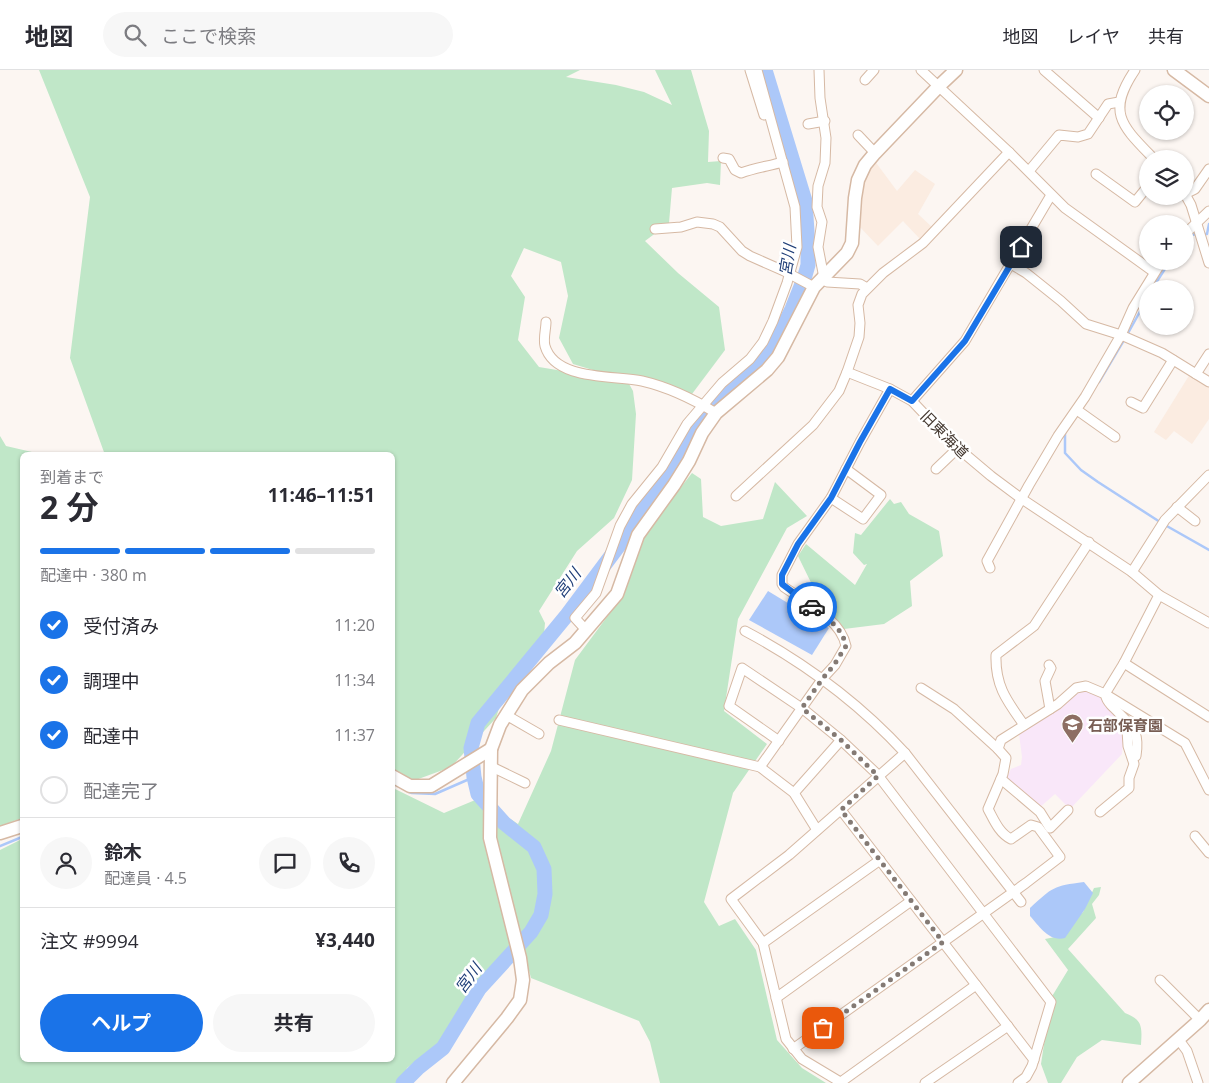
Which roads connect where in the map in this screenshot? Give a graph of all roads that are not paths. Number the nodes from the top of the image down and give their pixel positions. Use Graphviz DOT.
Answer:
graph roads {
  1 [pos="750,70"];
  2 [pos="757,70"];
  3 [pos="819,70"];
  4 [pos="874,70"];
  5 [pos="921,70"];
  6 [pos="956,70"];
  7 [pos="1044,70"];
  8 [pos="1134,70"];
  9 [pos="1174,70"];
  10 [pos="865,80"];
  11 [pos="939,86"];
  12 [pos="1209,96"];
  13 [pos="1119,102"];
  14 [pos="1099,118"];
  15 [pos="825,121"];
  16 [pos="808,124"];
  17 [pos="858,136"];
  18 [pos="1146,150"];
  19 [pos="1010,152"];
  20 [pos="874,153"];
  21 [pos="723,158"];
  22 [pos="780,162"];
  23 [pos="1209,169"];
  24 [pos="1029,171"];
  25 [pos="1096,174"];
  26 [pos="1194,190"];
  27 [pos="1051,195"];
  28 [pos="1139,197"];
  29 [pos="1191,205"];
  30 [pos="1209,211"];
  31 [pos="1196,222"];
  32 [pos="655,229"];
  33 [pos="1011,264"];
  34 [pos="1209,264"];
  35 [pos="1154,272"];
  36 [pos="791,274"];
  37 [pos="824,278"];
  38 [pos="811,285"];
  39 [pos="867,288"];
  40 [pos="546,322"];
  41 [pos="1121,335"];
  42 [pos="1209,354"];
  43 [pos="1173,360"];
  44 [pos="846,372"];
  45 [pos="1196,374"];
  46 [pos="1209,382"];
  47 [pos="890,389"];
  48 [pos="912,401"];
  49 [pos="1131,402"];
  50 [pos="703,405"];
  51 [pos="1076,410"];
  52 [pos="716,413"];
  53 [pos="1115,437"];
  54 [pos="958,448"];
  55 [pos="846,469"];
  56 [pos="936,469"];
  57 [pos="1209,476"];
  58 [pos="736,496"];
  59 [pos="831,498"];
  60 [pos="1022,499"];
  61 [pos="1177,507"];
  62 [pos="1195,520"];
  63 [pos="1089,542"];
  64 [pos="990,568"];
  65 [pos="1132,572"];
  66 [pos="1160,594"];
  67 [pos="1209,623"];
  68 [pos="585,629"];
  69 [pos="745,630"];
  70 [pos="1124,663"];
  71 [pos="1049,665"];
  72 [pos="823,678"];
  73 [pos="922,688"];
  74 [pos="1105,694"];
  75 [pos="802,708"];
  76 [pos="1050,709"];
  77 [pos="506,715"];
  78 [pos="1209,717"];
  79 [pos="1124,719"];
  80 [pos="559,720"];
  81 [pos="1024,724"];
  82 [pos="539,734"];
  83 [pos="841,740"];
  84 [pos="778,742"];
  85 [pos="998,748"];
  86 [pos="492,749"];
  87 [pos="905,753"];
  88 [pos="1136,756"];
  89 [pos="492,767"];
  90 [pos="760,767"];
  91 [pos="878,776"];
  92 [pos="395,778"];
  93 [pos="1001,779"];
  94 [pos="525,783"];
  95 [pos="1209,790"];
  96 [pos="794,793"];
  97 [pos="841,810"];
  98 [pos="1068,810"];
  99 [pos="1100,812"];
  100 [pos="20,827"];
  101 [pos="817,830"];
  102 [pos="0,833"];
  103 [pos="1195,836"];
  104 [pos="1209,853"];
  105 [pos="880,860"];
  106 [pos="1013,892"];
  107 [pos="911,901"];
  108 [pos="1021,902"];
  109 [pos="984,913"];
  110 [pos="763,942"];
  111 [pos="943,942"];
  112 [pos="1160,980"];
  113 [pos="976,985"];
  114 [pos="776,998"];
  115 [pos="1209,1010"];
  116 [pos="1200,1020"];
  117 [pos="1008,1026"];
  118 [pos="1178,1040"];
  119 [pos="793,1049"];
  120 [pos="1034,1060"];
  121 [pos="453,1083"];
  122 [pos="841,1083"];
  123 [pos="925,1083"];
  124 [pos="1019,1083"];
  125 [pos="1129,1083"];
  126 [pos="1198,1083"];
  1 -- 22 [label="street"];
  2 -- 22 [label="street"];
  3 -- 15 [label="street"];
  4 -- 10 [label="street"];
  5 -- 11 [label="street"];
  6 -- 11 [label="street"];
  7 -- 14 [label="street"];
  8 -- 13 [label="street"];
  9 -- 12 [label="street"];
  11 -- 19 [label="street"];
  11 -- 20 [label="street"];
  13 -- 14 [label="street"];
  13 -- 18 [label="street"];
  14 -- 24 [label="street"];
  15 -- 16 [label="street"];
  15 -- 37 [label="street"];
  17 -- 20 [label="street"];
  19 -- 24 [label="street"];
  19 -- 39 [label="street"];
  20 -- 37 [label="street"];
  21 -- 22 [label="street"];
  22 -- 36 [label="street"];
  23 -- 26 [label="street"];
  24 -- 27 [label="street"];
  25 -- 28 [label="street"];
  27 -- 33 [label="street, 旧東海道"];
  27 -- 35 [label="street"];
  29 -- 31 [label="street"];
  30 -- 31 [label="street"];
  31 -- 34 [label="street"];
  32 -- 36 [label="street"];
  33 -- 41 [label="street"];
  33 -- 48 [label="street, 旧東海道"];
  35 -- 41 [label="street"];
  36 -- 38 [label="street"];
  36 -- 50 [label="street"];
  37 -- 38 [label="street"];
  37 -- 39 [label="street"];
  38 -- 52 [label="street"];
  39 -- 44 [label="street"];
  40 -- 50 [label="street"];
  41 -- 43 [label="street"];
  41 -- 51 [label="street"];
  42 -- 45 [label="street"];
  43 -- 45 [label="street"];
  43 -- 49 [label="street"];
  44 -- 47 [label="street"];
  44 -- 58 [label="street"];
  45 -- 46 [label="street"];
  47 -- 48 [label="street"];
  47 -- 55 [label="street"];
  48 -- 54 [label="street, 旧東海道"];
  50 -- 52 [label="street"];
  50 -- 68 [label="street"];
  51 -- 53 [label="street"];
  51 -- 60 [label="street"];
  52 -- 68 [label="street"];
  54 -- 56 [label="street"];
  54 -- 60 [label="street, 旧東海道"];
  55 -- 59 [label="street"];
  55 -- 59 [label="street"];
  57 -- 61 [label="street"];
  59 -- 72 [label="street"];
  60 -- 63 [label="street, 旧東海道"];
  60 -- 64 [label="street"];
  61 -- 62 [label="street"];
  61 -- 65 [label="street"];
  63 -- 65 [label="street, 旧東海道"];
  63 -- 81 [label="street"];
  65 -- 66 [label="street, 旧東海道"];
  66 -- 67 [label="street, 旧東海道"];
  66 -- 70 [label="street"];
  68 -- 77 [label="street"];
  69 -- 72 [label="street"];
  70 -- 74 [label="street"];
  70 -- 78 [label="street"];
  71 -- 76 [label="street"];
  72 -- 75 [label="street"];
  72 -- 87 [label="street"];
  73 -- 85 [label="street"];
  74 -- 76 [label="street"];
  74 -- 79 [label="street"];
  74 -- 95 [label="street"];
  75 -- 83 [label="street"];
  75 -- 84 [label="street"];
  75 -- 84 [label="street"];
  76 -- 81 [label="street"];
  77 -- 82 [label="street"];
  77 -- 86 [label="street"];
  79 -- 88 [label="street"];
  79 -- 99 [label="street"];
  80 -- 90 [label="street"];
  81 -- 85 [label="street"];
  83 -- 91 [label="street"];
  83 -- 96 [label="street"];
  84 -- 90 [label="street"];
  85 -- 93 [label="street"];
  86 -- 89 [label="street"];
  86 -- 92 [label="street"];
  87 -- 91 [label="street"];
  87 -- 106 [label="street"];
  89 -- 94 [label="street"];
  89 -- 121 [label="street"];
  90 -- 96 [label="street"];
  91 -- 97 [label="street"];
  91 -- 109 [label="street"];
  93 -- 98 [label="street"];
  93 -- 106 [label="street"];
  96 -- 101 [label="street"];
  97 -- 101 [label="street"];
  97 -- 105 [label="street"];
  100 -- 102 [label="street"];
  101 -- 110 [label="street"];
  103 -- 104 [label="street"];
  105 -- 107 [label="street"];
  105 -- 110 [label="street"];
  106 -- 108 [label="street"];
  106 -- 109 [label="street"];
  107 -- 111 [label="street"];
  107 -- 114 [label="street"];
  109 -- 111 [label="street"];
  109 -- 120 [label="street"];
  110 -- 114 [label="street"];
  111 -- 113 [label="street"];
  111 -- 119 [label="street"];
  112 -- 116 [label="street"];
  113 -- 117 [label="street"];
  113 -- 122 [label="street"];
  114 -- 119 [label="street"];
  115 -- 116 [label="street"];
  116 -- 118 [label="street"];
  117 -- 120 [label="street"];
  117 -- 123 [label="street"];
  118 -- 125 [label="street"];
  118 -- 126 [label="street"];
  119 -- 122 [label="street"];
  120 -- 124 [label="street"];
}
